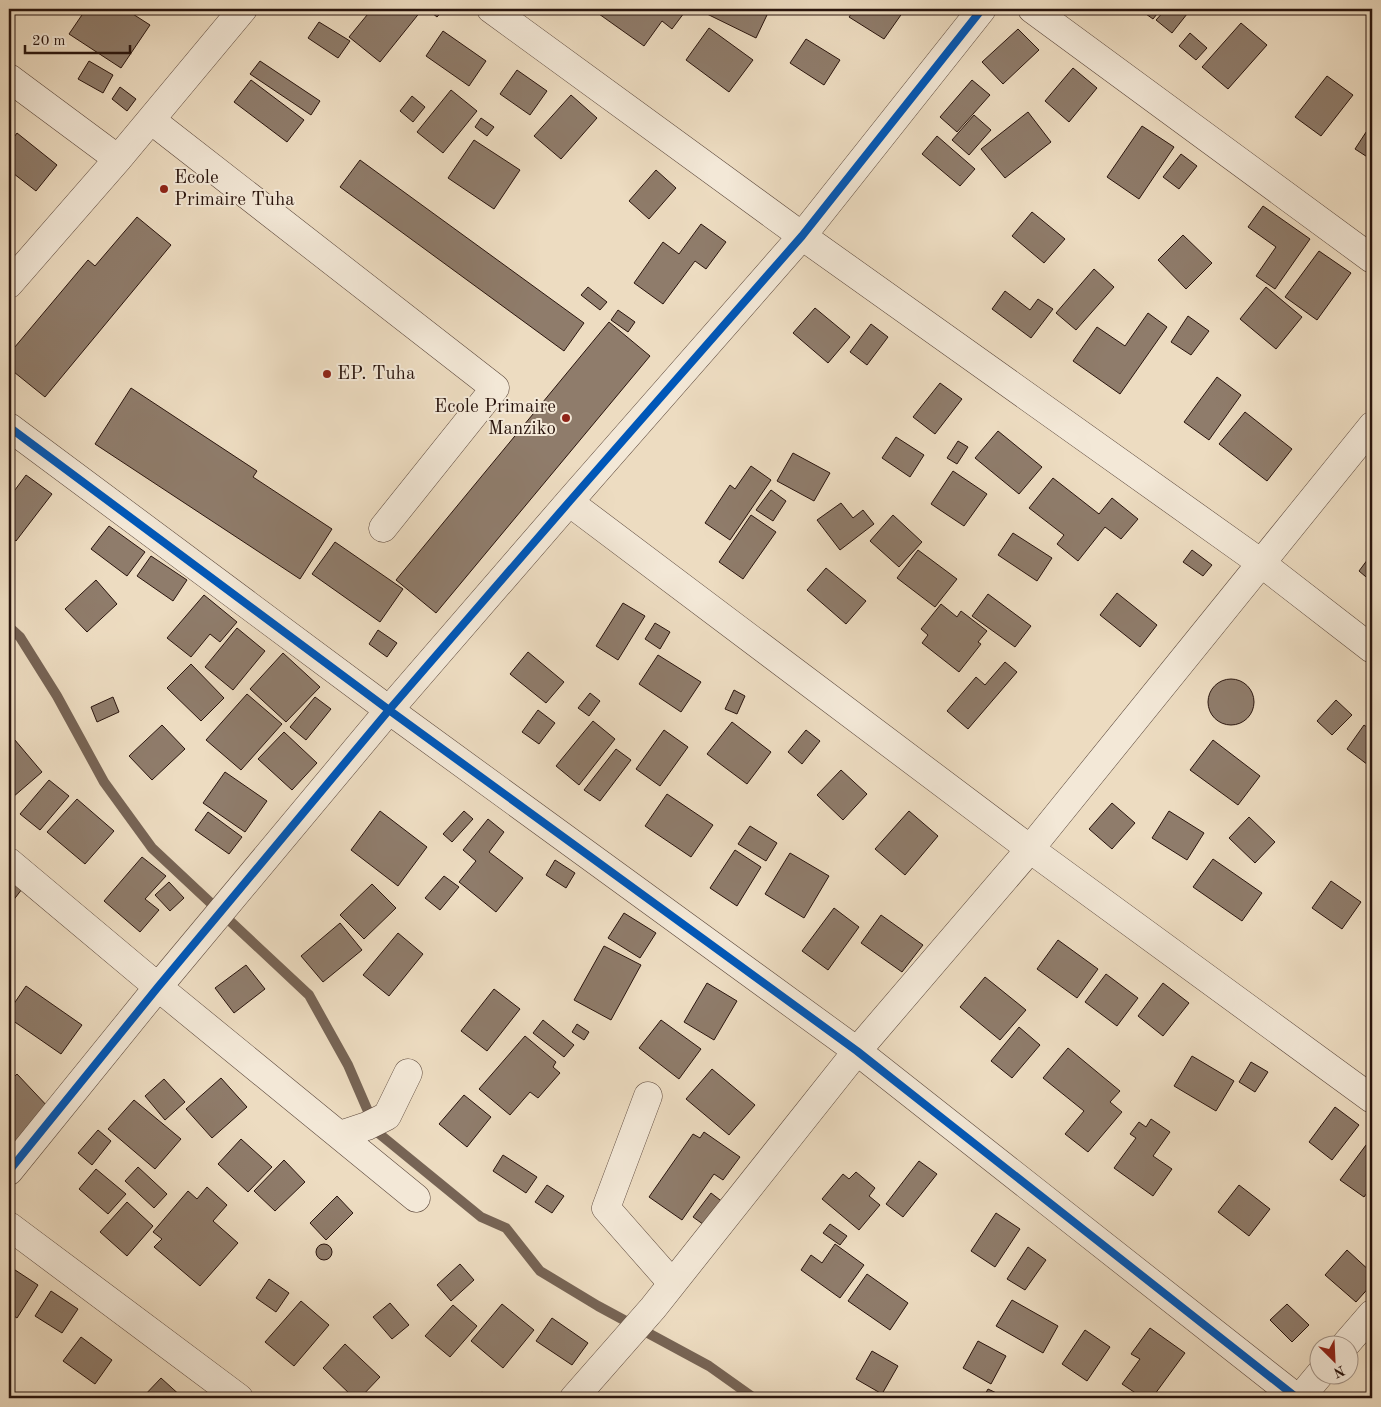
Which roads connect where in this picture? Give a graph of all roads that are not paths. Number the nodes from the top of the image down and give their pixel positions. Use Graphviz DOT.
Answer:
graph roads {
  1 [pos="243,9"];
  2 [pos="491,9"];
  3 [pos="982,9"];
  4 [pos="1032,9"];
  5 [pos="9,78"];
  6 [pos="151,120"];
  7 [pos="118,159"];
  8 [pos="802,236"];
  9 [pos="1372,259"];
  10 [pos="9,284"];
  11 [pos="1372,426"];
  12 [pos="9,427"];
  13 [pos="569,502"];
  14 [pos="383,528"];
  15 [pos="1261,563"];
  16 [pos="1372,649"];
  17 [pos="389,710"];
  18 [pos="1030,849"];
  19 [pos="9,862"];
  20 [pos="158,987"];
  21 [pos="857,1051"];
  22 [pos="408,1073"];
  23 [pos="648,1096"];
  24 [pos="1372,1100"];
  25 [pos="340,1135"];
  26 [pos="9,1171"];
  27 [pos="416,1198"];
  28 [pos="9,1226"];
  29 [pos="672,1283"];
  30 [pos="1372,1314"];
  31 [pos="1355,1334"];
  32 [pos="1311,1384"];
  33 [pos="239,1398"];
  34 [pos="574,1398"];
  35 [pos="1298,1398"];
  1 -- 6 [label="street"];
  2 -- 8 [label="street"];
  3 -- 8 [label="street"];
  4 -- 9 [label="street"];
  5 -- 7 [label="street"];
  6 -- 7 [label="street"];
  6 -- 14 [label="street"];
  7 -- 10 [label="street"];
  8 -- 13 [label="street"];
  8 -- 15 [label="street"];
  11 -- 15 [label="street"];
  12 -- 17 [label="street"];
  13 -- 17 [label="street"];
  13 -- 18 [label="street"];
  15 -- 16 [label="street"];
  15 -- 18 [label="street"];
  17 -- 20 [label="street"];
  17 -- 21 [label="street"];
  18 -- 21 [label="street"];
  18 -- 24 [label="street"];
  19 -- 20 [label="street"];
  20 -- 25 [label="street"];
  20 -- 26 [label="street"];
  21 -- 29 [label="street"];
  21 -- 35 [label="street"];
  22 -- 25 [label="street"];
  23 -- 29 [label="street"];
  25 -- 27 [label="street"];
  28 -- 33 [label="street"];
  29 -- 34 [label="street"];
  30 -- 31 [label="street"];
  32 -- 35 [label="street"];
}
